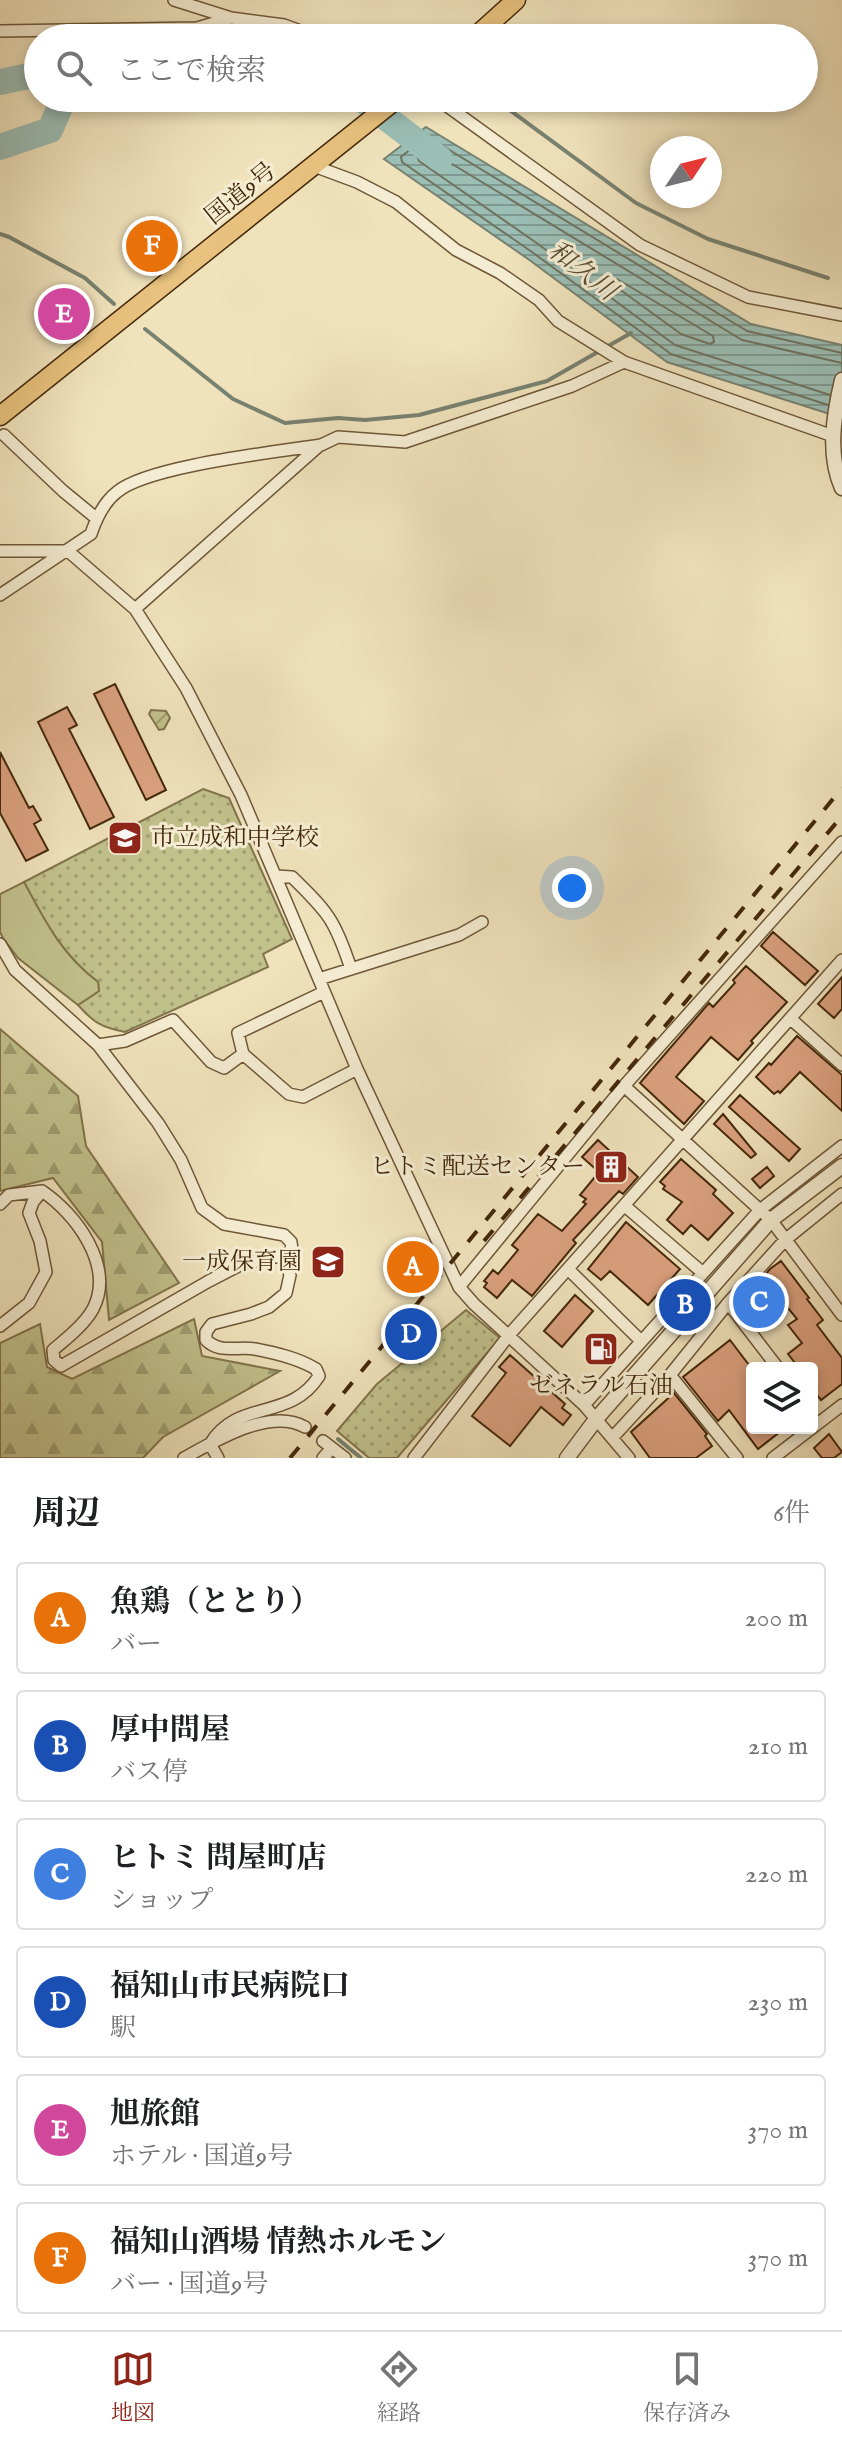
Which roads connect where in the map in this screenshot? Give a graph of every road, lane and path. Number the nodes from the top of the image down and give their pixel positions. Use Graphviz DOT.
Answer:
graph roads {
  1 [pos="174,0"];
  2 [pos="516,0"];
  3 [pos="231,18"];
  4 [pos="211,24"];
  5 [pos="276,24"];
  6 [pos="489,24"];
  7 [pos="0,31"];
  8 [pos="24,31"];
  9 [pos="380,112"];
  10 [pos="455,112"];
  11 [pos="314,166"];
  12 [pos="842,315"];
  13 [pos="624,362"];
  14 [pos="842,380"];
  15 [pos="0,416"];
  16 [pos="4,435"];
  17 [pos="833,436"];
  18 [pos="321,445"];
  19 [pos="842,488"];
  20 [pos="96,518"];
  21 [pos="0,551"];
  22 [pos="68,551"];
  23 [pos="0,595"];
  24 [pos="135,609"];
  25 [pos="842,842"];
  26 [pos="276,876"];
  27 [pos="482,922"];
  28 [pos="0,944"];
  29 [pos="842,960"];
  30 [pos="351,969"];
  31 [pos="319,979"];
  32 [pos="324,992"];
  33 [pos="791,1019"];
  34 [pos="98,1045"];
  35 [pos="243,1054"];
  36 [pos="842,1065"];
  37 [pos="357,1069"];
  38 [pos="624,1086"];
  39 [pos="682,1141"];
  40 [pos="842,1146"];
  41 [pos="842,1166"];
  42 [pos="42,1191"];
  43 [pos="842,1194"];
  44 [pos="0,1204"];
  45 [pos="625,1206"];
  46 [pos="766,1215"];
  47 [pos="785,1240"];
  48 [pos="284,1255"];
  49 [pos="569,1270"];
  50 [pos="703,1273"];
  51 [pos="459,1287"];
  52 [pos="728,1303"];
  53 [pos="842,1315"];
  54 [pos="0,1326"];
  55 [pos="509,1335"];
  56 [pos="641,1341"];
  57 [pos="773,1362"];
  58 [pos="670,1375"];
  59 [pos="584,1405"];
  60 [pos="842,1405"];
  61 [pos="818,1416"];
  62 [pos="597,1418"];
  63 [pos="305,1427"];
  64 [pos="803,1434"];
  65 [pos="613,1437"];
  66 [pos="210,1444"];
  67 [pos="788,1454"];
  68 [pos="184,1458"];
  69 [pos="218,1458"];
  70 [pos="323,1458"];
  71 [pos="345,1458"];
  72 [pos="414,1458"];
  73 [pos="567,1458"];
  74 [pos="629,1458"];
  75 [pos="737,1458"];
  76 [pos="773,1458"];
  1 -- 3 [label="street"];
  2 -- 6 [label="highway"];
  3 -- 4 [label="street"];
  3 -- 5 [label="street"];
  7 -- 8 [label="street"];
  9 -- 11 [label="highway, 国道9号"];
  10 -- 12 [label="street"];
  11 -- 13 [label="street"];
  11 -- 15 [label="highway, 国道9号"];
  13 -- 17 [label="street"];
  13 -- 18 [label="street"];
  14 -- 17 [label="street"];
  16 -- 20 [label="street"];
  17 -- 19 [label="street"];
  18 -- 20 [label="street"];
  18 -- 24 [label="street"];
  20 -- 22 [label="street"];
  21 -- 22 [label="street"];
  22 -- 23 [label="street"];
  22 -- 24 [label="street"];
  24 -- 26 [label="street"];
  25 -- 38 [label="street"];
  26 -- 30 [label="street"];
  26 -- 31 [label="street"];
  27 -- 30 [label="street"];
  28 -- 34 [label="street"];
  29 -- 33 [label="street"];
  30 -- 31 [label="street"];
  31 -- 32 [label="street"];
  32 -- 35 [label="street"];
  32 -- 37 [label="street"];
  33 -- 36 [label="street"];
  33 -- 39 [label="street"];
  34 -- 35 [label="street"];
  34 -- 48 [label="street"];
  35 -- 37 [label="street"];
  37 -- 51 [label="street"];
  38 -- 39 [label="street"];
  38 -- 51 [label="street"];
  39 -- 45 [label="street"];
  39 -- 46 [label="street"];
  40 -- 46 [label="street"];
  41 -- 46 [label="street"];
  42 -- 44 [label="street"];
  42 -- 48 [label="street"];
  42 -- 54 [label="street"];
  43 -- 47 [label="street"];
  45 -- 49 [label="street"];
  45 -- 50 [label="street"];
  46 -- 47 [label="street"];
  46 -- 50 [label="street"];
  46 -- 62 [label="street"];
  47 -- 52 [label="street"];
  47 -- 53 [label="street"];
  48 -- 66 [label="street"];
  49 -- 55 [label="street"];
  49 -- 56 [label="street"];
  50 -- 56 [label="street"];
  51 -- 55 [label="street"];
  52 -- 57 [label="street"];
  52 -- 58 [label="street"];
  55 -- 59 [label="street"];
  55 -- 72 [label="street"];
  56 -- 59 [label="street"];
  58 -- 65 [label="street"];
  58 -- 75 [label="street"];
  59 -- 62 [label="street"];
  60 -- 61 [label="street"];
  62 -- 65 [label="street"];
  62 -- 73 [label="street"];
  63 -- 66 [label="street"];
  64 -- 67 [label="street"];
  65 -- 74 [label="street"];
  66 -- 68 [label="street"];
  66 -- 69 [label="street"];
  67 -- 76 [label="street"];
  70 -- 71 [label="street"];
}
